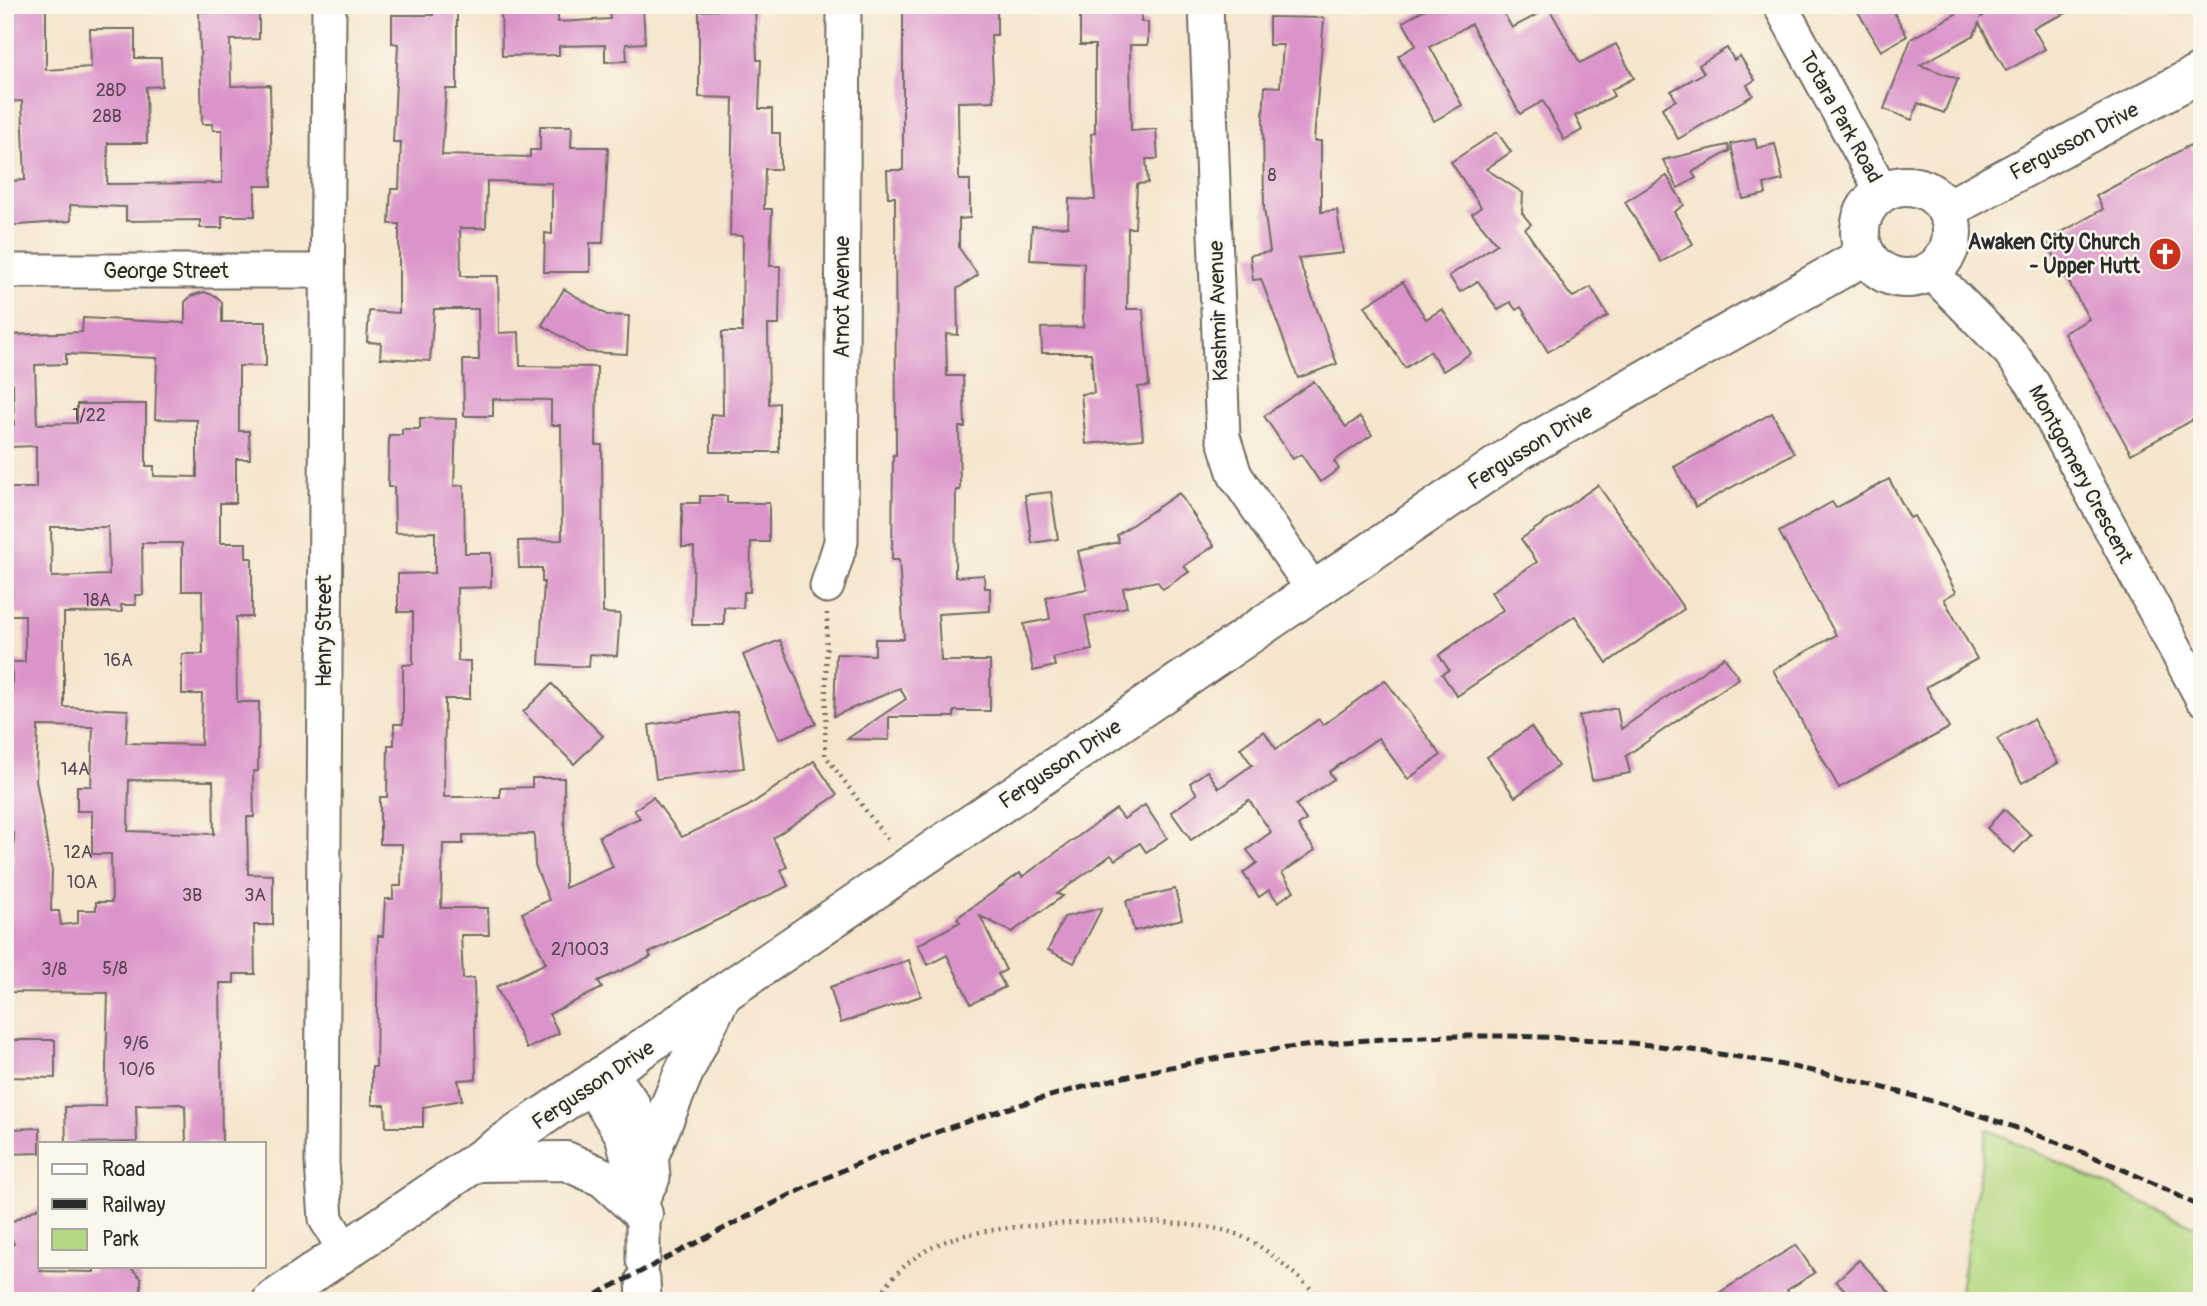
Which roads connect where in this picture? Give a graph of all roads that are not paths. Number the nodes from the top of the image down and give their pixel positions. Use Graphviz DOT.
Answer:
graph roads {
  1 [pos="329,5"];
  2 [pos="844,5"];
  3 [pos="1206,5"];
  4 [pos="1780,5"];
  5 [pos="2202,72"];
  6 [pos="1883,192"];
  7 [pos="1946,210"];
  8 [pos="1866,256"];
  9 [pos="5,271"];
  10 [pos="326,271"];
  11 [pos="1930,271"];
  12 [pos="827,586"];
  13 [pos="1314,591"];
  14 [pos="2202,698"];
  15 [pos="721,996"];
  16 [pos="601,1079"];
  17 [pos="652,1151"];
  18 [pos="478,1162"];
  19 [pos="643,1205"];
  20 [pos="345,1251"];
  21 [pos="644,1280"];
  22 [pos="272,1301"];
  1 -- 10 [label="street, Henry Street"];
  2 -- 12 [label="street, Arnot Avenue"];
  3 -- 13 [label="street, Kashmir Avenue"];
  4 -- 6 [label="street, Totara Park Road"];
  5 -- 7 [label="main road, Fergusson Drive"];
  6 -- 7 [label="main road"];
  6 -- 8 [label="main road"];
  7 -- 11 [label="main road"];
  8 -- 11 [label="main road"];
  8 -- 13 [label="main road, Fergusson Drive"];
  9 -- 10 [label="street, George Street"];
  10 -- 20 [label="street, Henry Street"];
  11 -- 14 [label="street, Montgomery Crescent"];
  13 -- 15 [label="main road, Fergusson Drive"];
  15 -- 16 [label="main road, Fergusson Drive"];
  15 -- 17 [label="main road"];
  16 -- 17 [label="street"];
  16 -- 18 [label="main road, Fergusson Drive"];
  16 -- 19 [label="street"];
  17 -- 19 [label="street"];
  18 -- 19 [label="main road"];
  18 -- 20 [label="main road, Fergusson Drive"];
  19 -- 21 [label="street"];
  20 -- 22 [label="main road, Fergusson Drive"];
}
